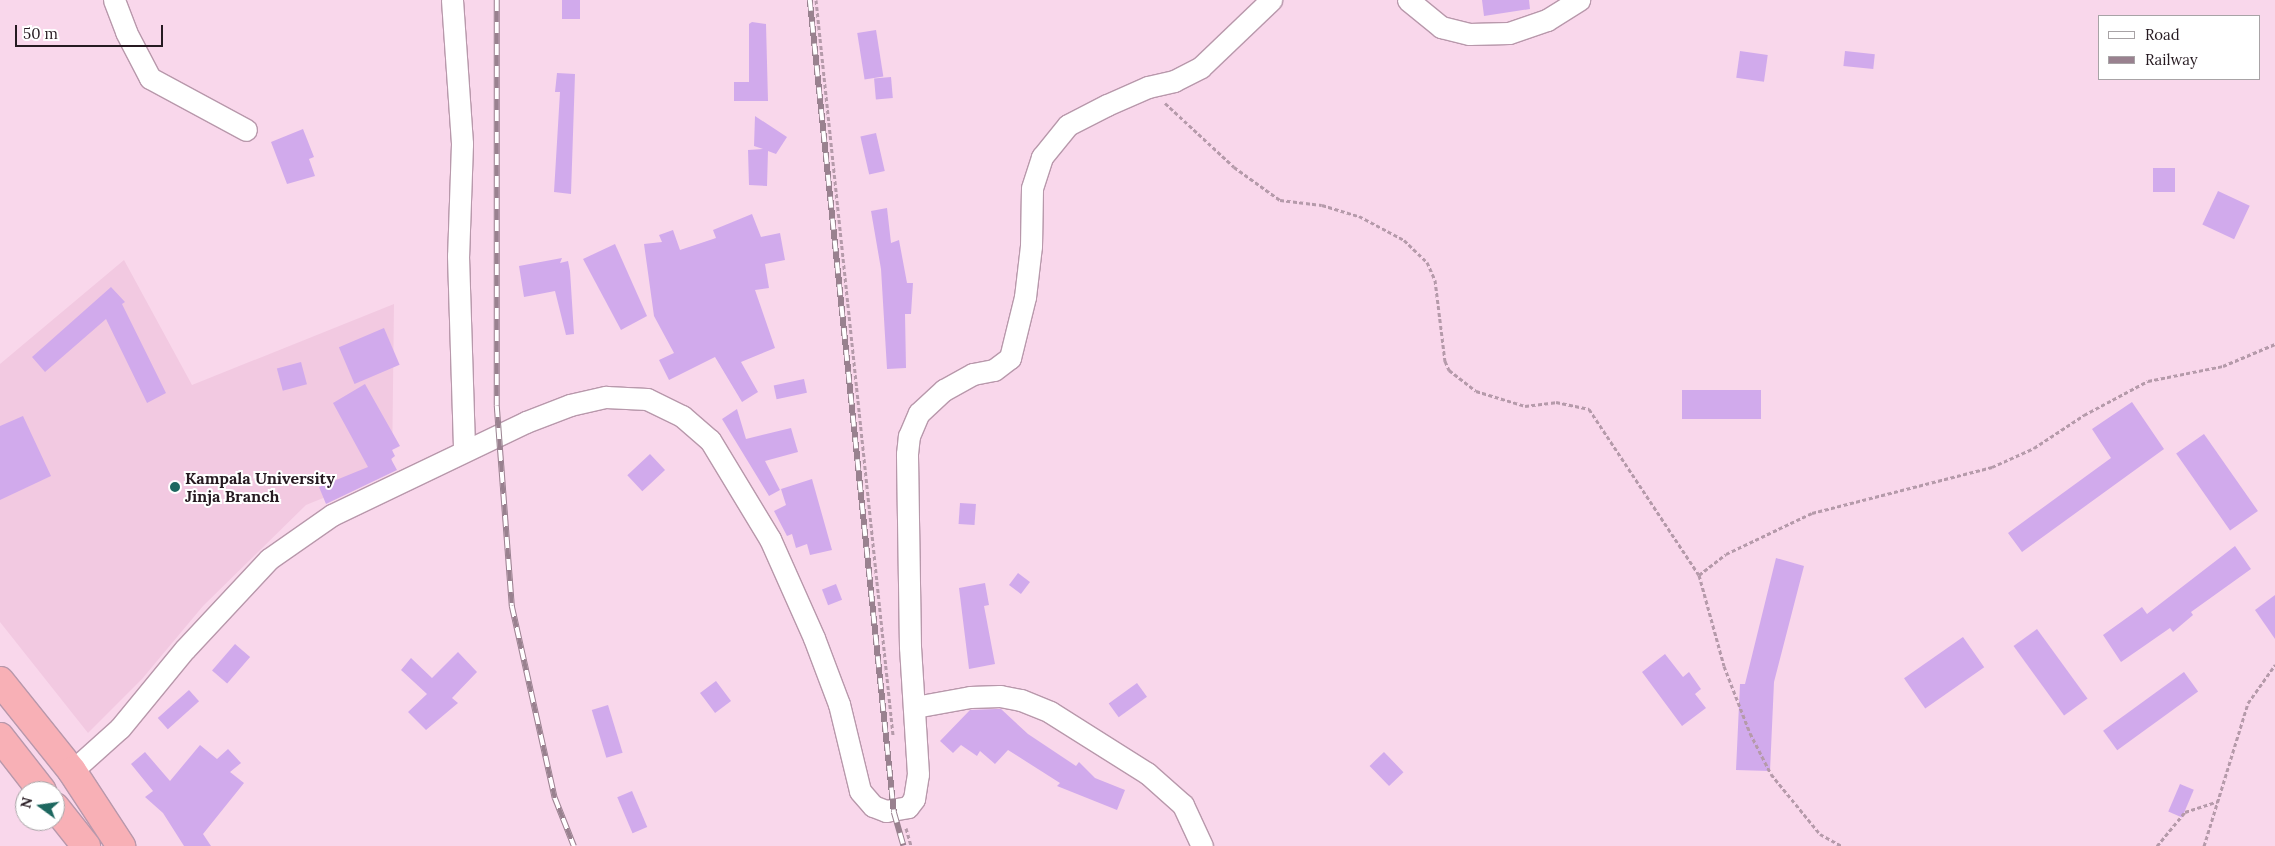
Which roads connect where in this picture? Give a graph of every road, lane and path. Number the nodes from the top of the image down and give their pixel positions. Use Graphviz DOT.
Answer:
graph roads {
  1 [pos="114,0"];
  2 [pos="452,0"];
  3 [pos="816,0"];
  4 [pos="1271,0"];
  5 [pos="1408,0"];
  6 [pos="1579,0"];
  7 [pos="1148,87"];
  8 [pos="246,130"];
  9 [pos="2275,344"];
  10 [pos="464,449"];
  11 [pos="1699,575"];
  12 [pos="2275,665"];
  13 [pos="0,680"];
  14 [pos="915,707"];
  15 [pos="0,737"];
  16 [pos="894,741"];
  17 [pos="72,771"];
  18 [pos="34,781"];
  19 [pos="2219,800"];
  20 [pos="65,820"];
  21 [pos="86,846"];
  22 [pos="121,846"];
  23 [pos="1202,846"];
  24 [pos="1842,846"];
  25 [pos="2157,846"];
  26 [pos="2204,846"];
  1 -- 8 [label="street"];
  2 -- 10 [label="street"];
  3 -- 16 [label="path"];
  4 -- 7 [label="street"];
  5 -- 6 [label="street"];
  7 -- 11 [label="path"];
  7 -- 14 [label="street"];
  9 -- 11 [label="path"];
  10 -- 14 [label="street"];
  10 -- 17 [label="street"];
  11 -- 24 [label="path"];
  12 -- 19 [label="path"];
  13 -- 17 [label="highway"];
  14 -- 23 [label="street"];
  15 -- 18 [label="highway"];
  17 -- 22 [label="highway"];
  19 -- 25 [label="path"];
  19 -- 26 [label="path"];
  20 -- 21 [label="highway"];
}
